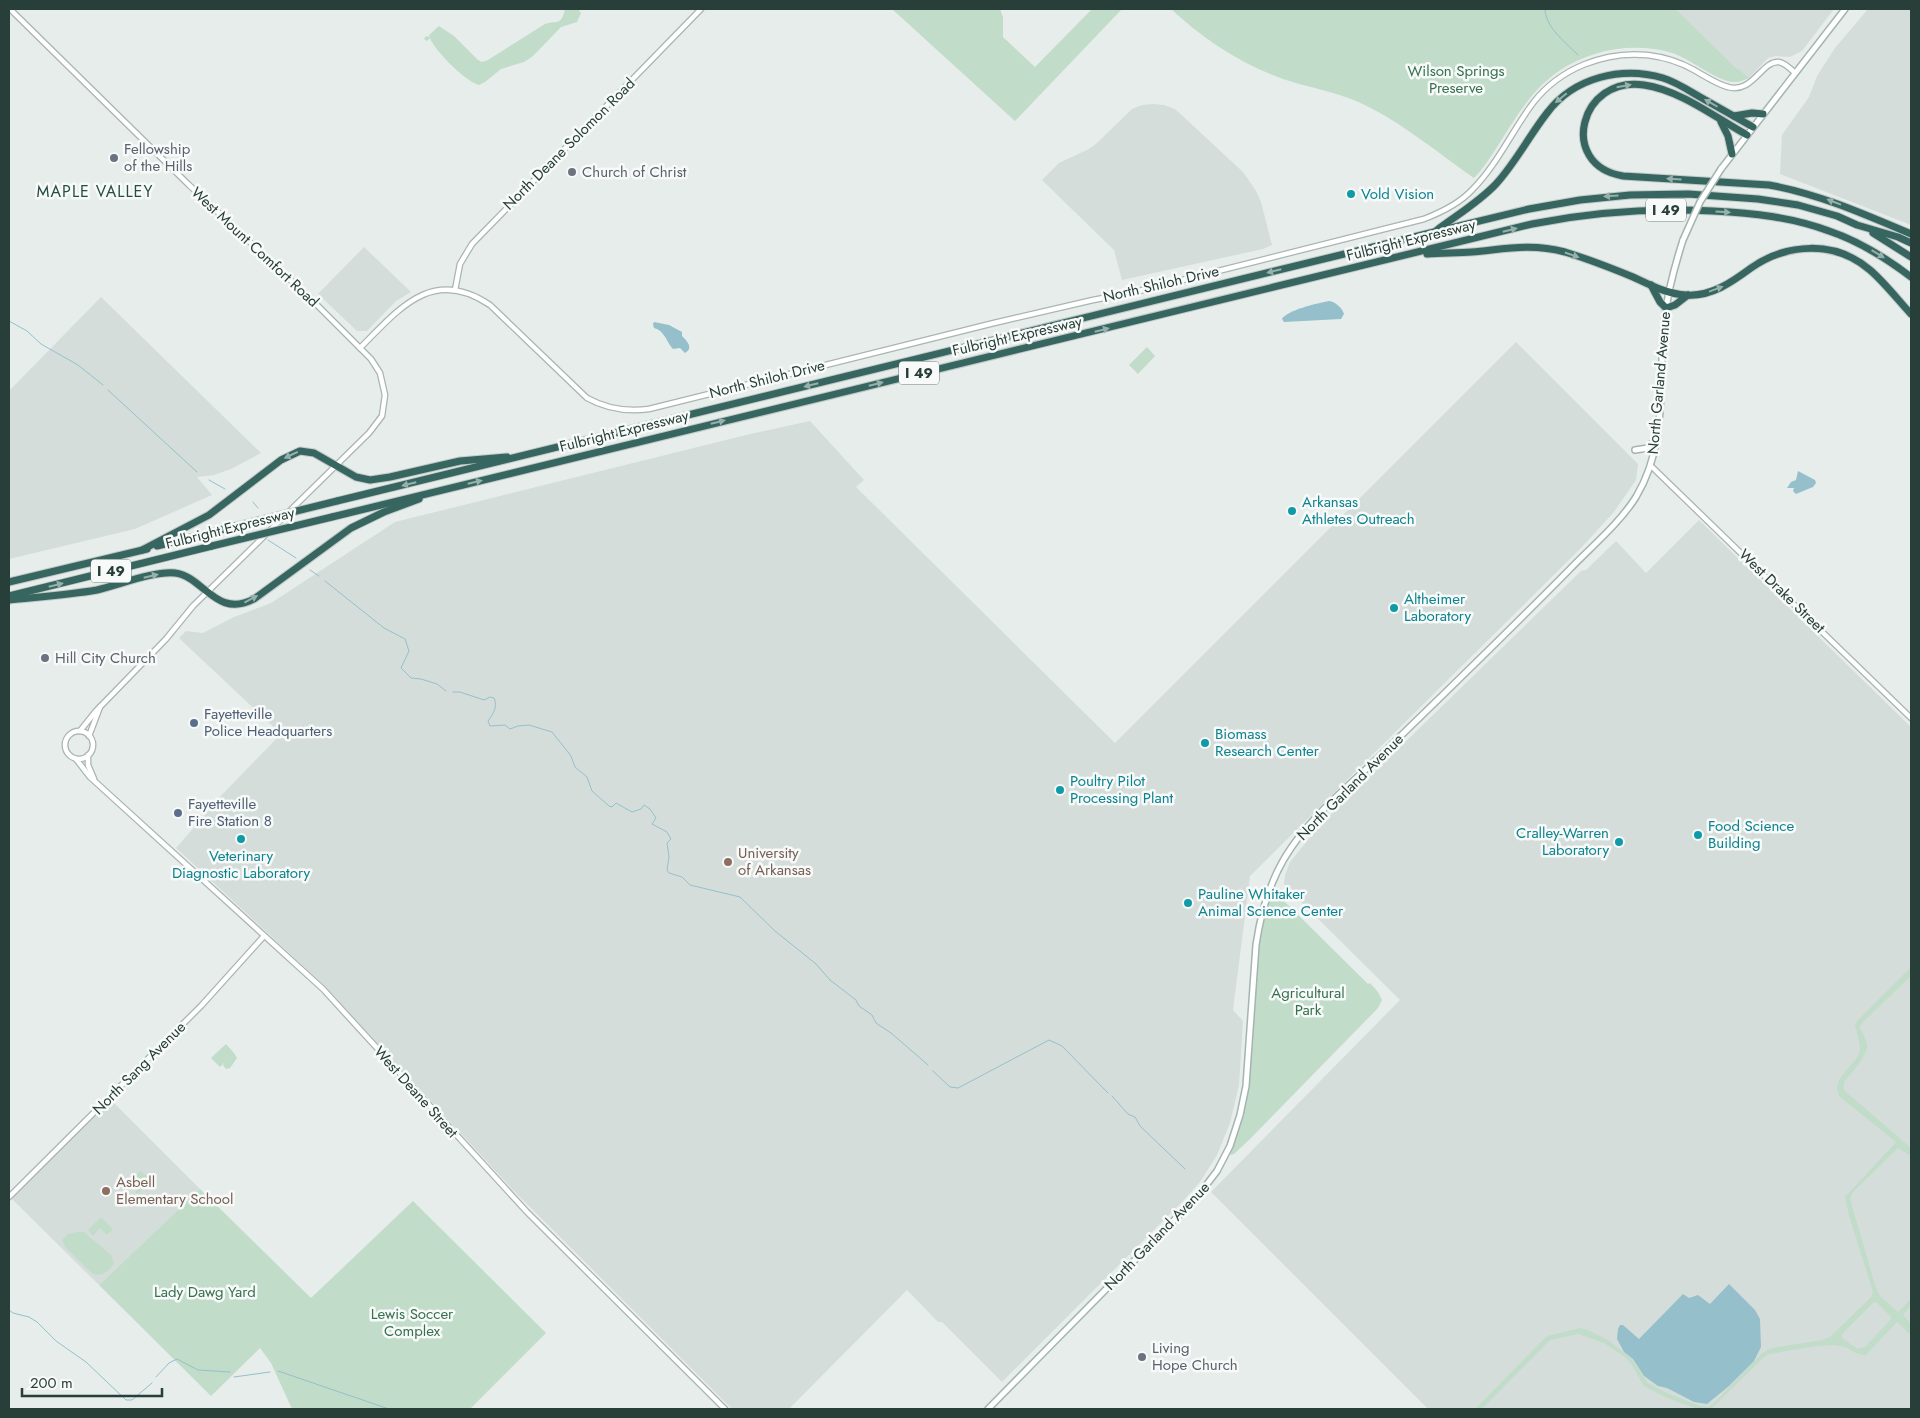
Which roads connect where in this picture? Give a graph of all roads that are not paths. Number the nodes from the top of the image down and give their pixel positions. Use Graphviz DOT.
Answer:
graph roads {
  1 [pos="10,9"];
  2 [pos="701,9"];
  3 [pos="1845,9"];
  4 [pos="1795,73"];
  5 [pos="1763,114"];
  6 [pos="1734,116"];
  7 [pos="1719,120"];
  8 [pos="1753,127"];
  9 [pos="1746,135"];
  10 [pos="1732,154"];
  11 [pos="1856,225"];
  12 [pos="1434,232"];
  13 [pos="1911,234"];
  14 [pos="1911,243"];
  15 [pos="1411,254"];
  16 [pos="1911,257"];
  17 [pos="1911,277"];
  18 [pos="1651,285"];
  19 [pos="455,290"];
  20 [pos="1668,291"];
  21 [pos="1688,295"];
  22 [pos="1666,308"];
  23 [pos="1911,314"];
  24 [pos="360,348"];
  25 [pos="1658,437"];
  26 [pos="1635,450"];
  27 [pos="525,456"];
  28 [pos="336,464"];
  29 [pos="1652,466"];
  30 [pos="428,493"];
  31 [pos="142,550"];
  32 [pos="9,582"];
  33 [pos="206,592"];
  34 [pos="9,598"];
  35 [pos="100,707"];
  36 [pos="1911,718"];
  37 [pos="80,731"];
  38 [pos="89,736"];
  39 [pos="88,754"];
  40 [pos="76,759"];
  41 [pos="97,784"];
  42 [pos="264,936"];
  43 [pos="9,1196"];
  44 [pos="725,1409"];
  45 [pos="988,1409"];
  1 -- 24 [label="street, West Mount Comfort Road"];
  2 -- 19 [label="street, North Deane Solomon Road"];
  3 -- 4 [label="main road, North Garland Avenue"];
  4 -- 5 [label="main road, North Garland Avenue"];
  4 -- 19 [label="street, North Shiloh Drive"];
  5 -- 6 [label="highway"];
  5 -- 8 [label="main road, North Garland Avenue"];
  6 -- 8 [label="highway"];
  6 -- 12 [label="highway, one-way"];
  7 -- 9 [label="highway"];
  7 -- 10 [label="highway"];
  13 -- 7 [label="highway, one-way"];
  8 -- 9 [label="main road, North Garland Avenue"];
  9 -- 10 [label="main road, North Garland Avenue"];
  10 -- 20 [label="main road, North Garland Avenue, bridge"];
  11 -- 12 [label="highway, Fulbright Expressway / I 49, one-way"];
  11 -- 14 [label="highway, Fulbright Expressway"];
  11 -- 16 [label="highway, I 49"];
  12 -- 27 [label="highway, Fulbright Expressway / I 49, one-way"];
  15 -- 17 [label="highway, Fulbright Expressway / I 49, one-way"];
  15 -- 18 [label="highway, one-way"];
  30 -- 15 [label="highway, Fulbright Expressway / I 49, one-way"];
  18 -- 20 [label="highway"];
  18 -- 22 [label="highway"];
  19 -- 24 [label="street, North Shiloh Drive"];
  20 -- 21 [label="highway"];
  20 -- 22 [label="main road, North Garland Avenue"];
  21 -- 22 [label="highway"];
  21 -- 23 [label="highway, one-way"];
  22 -- 25 [label="main road, North Garland Avenue"];
  24 -- 28 [label="street, West Mount Comfort Road"];
  25 -- 26 [label="main road"];
  25 -- 29 [label="main road, North Garland Avenue"];
  27 -- 28 [label="highway"];
  27 -- 31 [label="highway, Fulbright Expressway / I 49, one-way, bridge"];
  28 -- 31 [label="highway, one-way"];
  28 -- 33 [label="street"];
  29 -- 36 [label="street, West Drake Street"];
  29 -- 45 [label="main road, North Garland Avenue"];
  33 -- 30 [label="highway, one-way"];
  34 -- 30 [label="highway, Fulbright Expressway / I 49, one-way, bridge"];
  31 -- 32 [label="highway, Fulbright Expressway / I 49"];
  34 -- 33 [label="highway, one-way"];
  33 -- 35 [label="street"];
  35 -- 37 [label="street"];
  35 -- 38 [label="street"];
  37 -- 38 [label="street"];
  37 -- 40 [label="street"];
  38 -- 39 [label="street"];
  39 -- 40 [label="street"];
  39 -- 41 [label="street, West Deane Street"];
  40 -- 41 [label="street, West Deane Street"];
  41 -- 42 [label="street, West Deane Street"];
  42 -- 43 [label="street, North Sang Avenue"];
  42 -- 44 [label="street, West Deane Street"];
}
